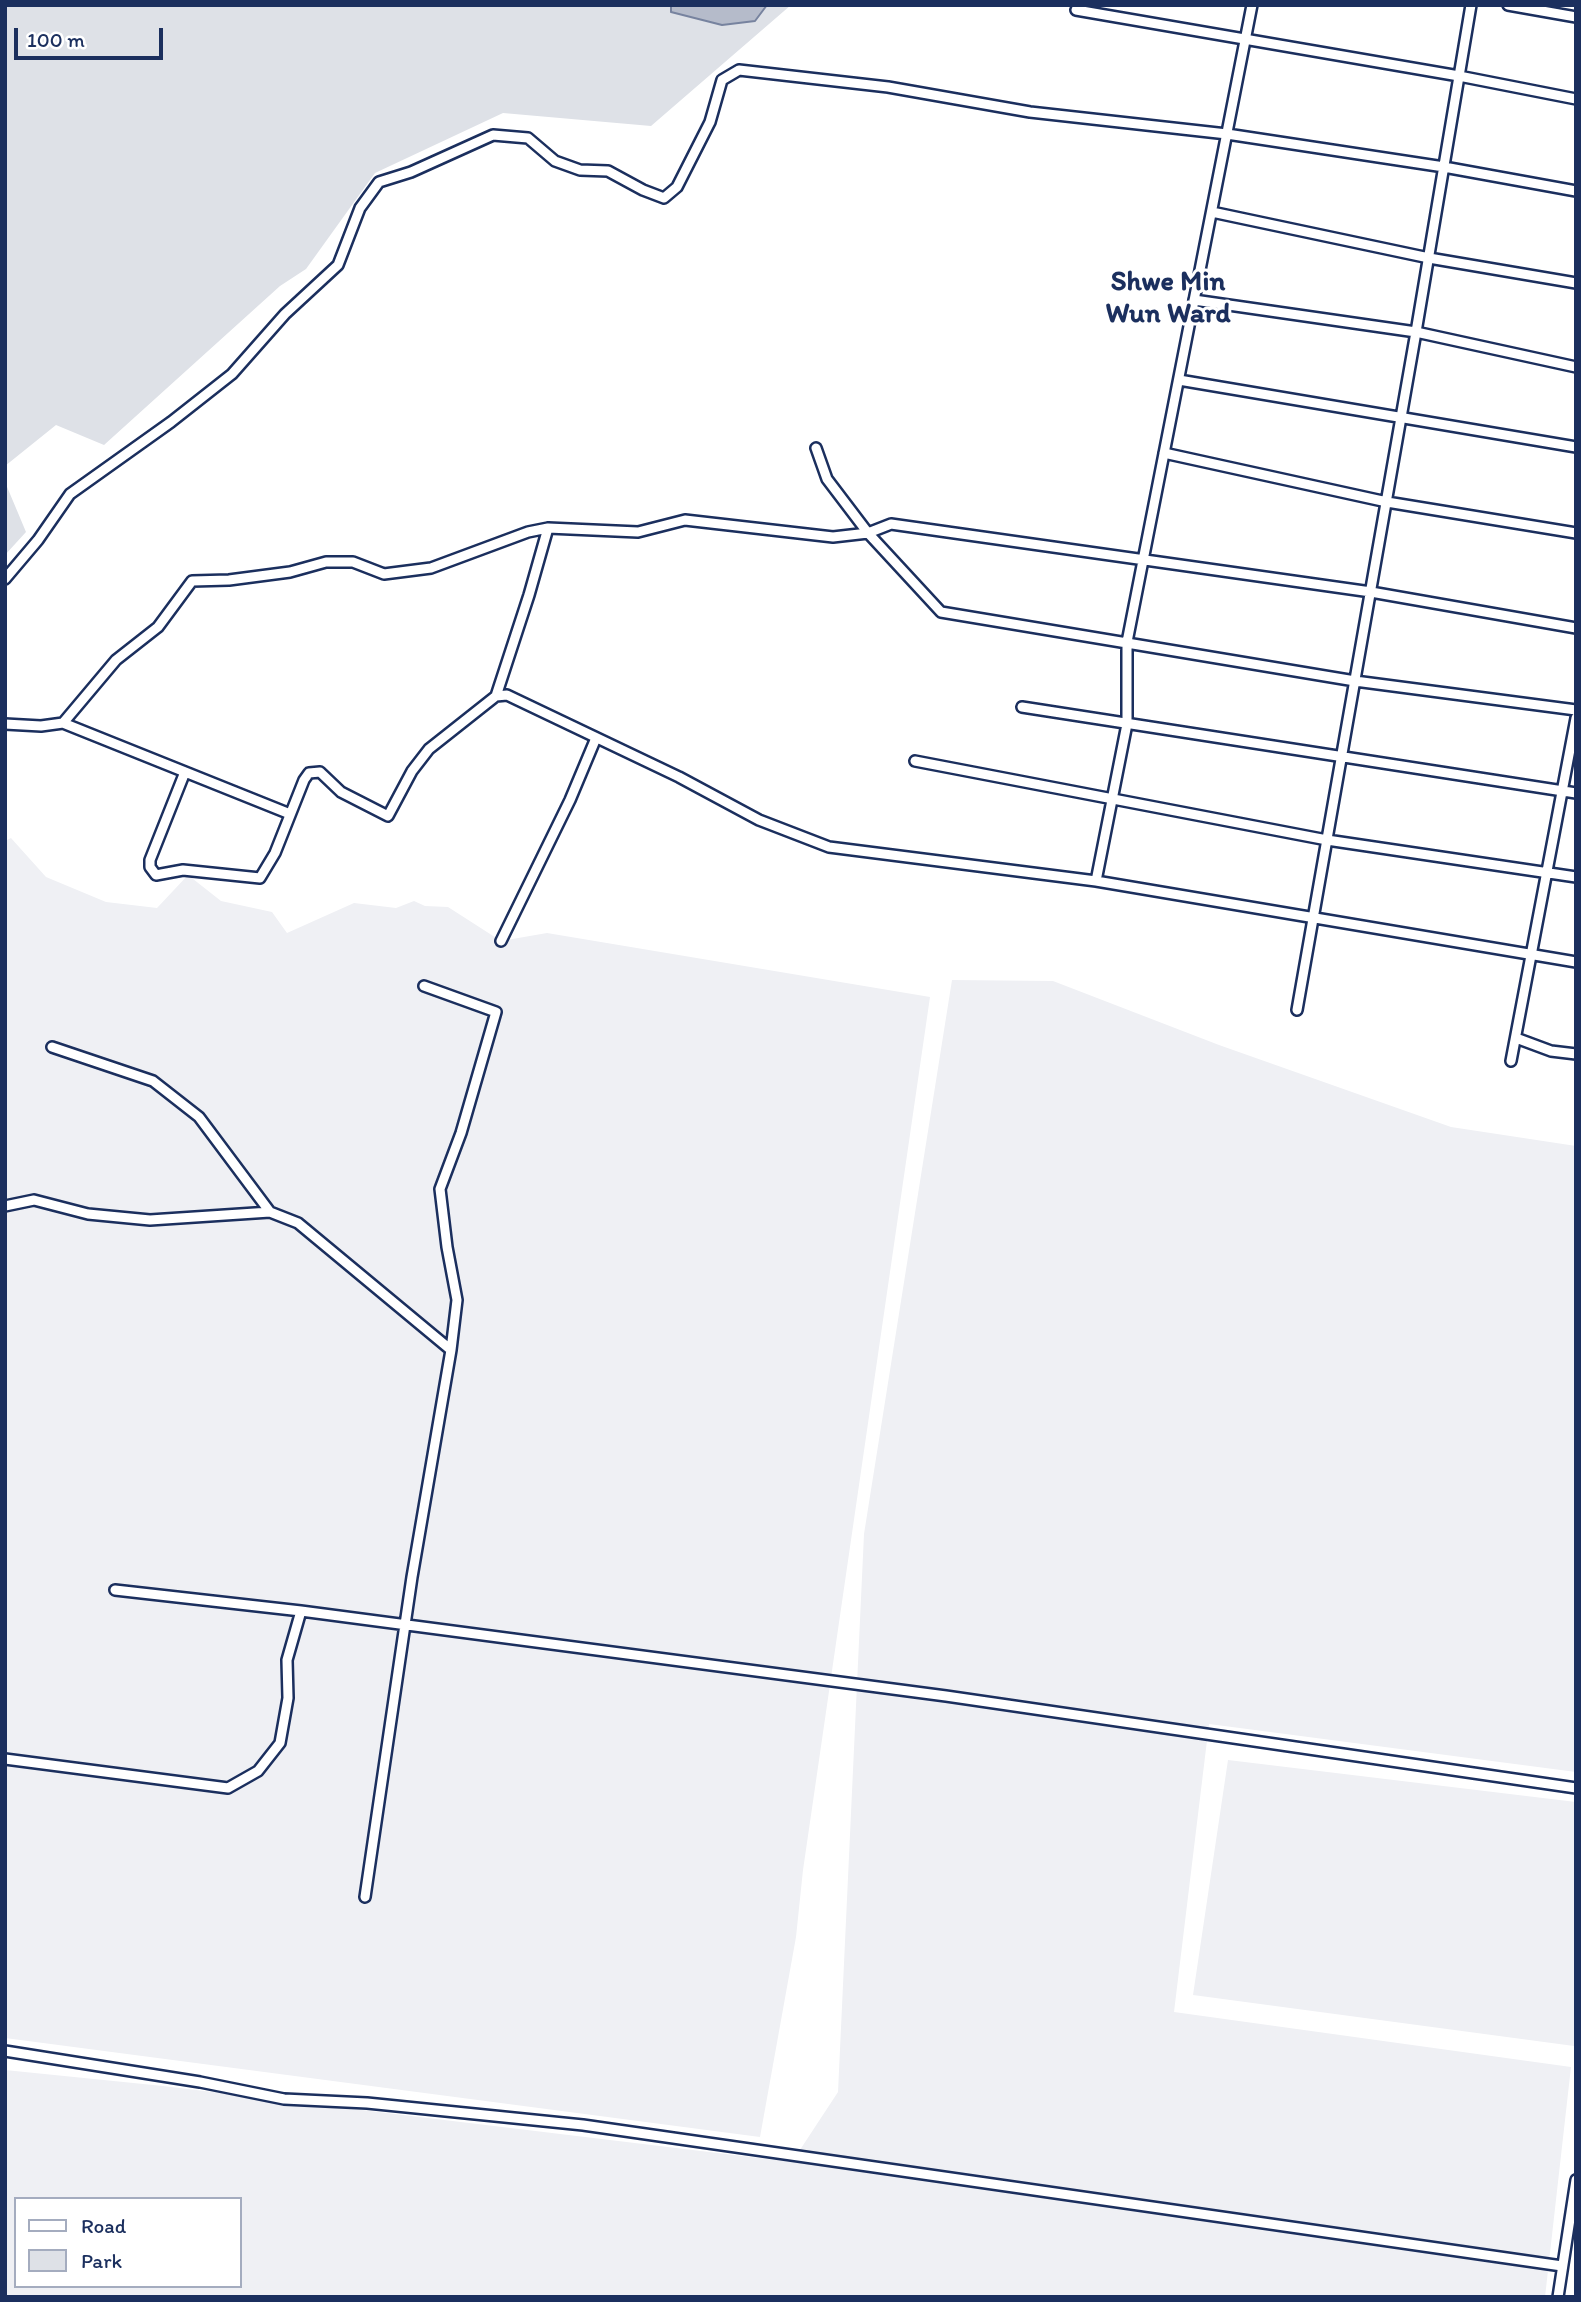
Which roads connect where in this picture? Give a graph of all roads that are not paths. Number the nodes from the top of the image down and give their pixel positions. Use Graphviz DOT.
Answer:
graph roads {
  1 [pos="1252,5"];
  2 [pos="1471,5"];
  3 [pos="1508,5"];
  4 [pos="1076,10"];
  5 [pos="1576,17"];
  6 [pos="1246,38"];
  7 [pos="1459,76"];
  8 [pos="1576,99"];
  9 [pos="1227,134"];
  10 [pos="1444,167"];
  11 [pos="1576,191"];
  12 [pos="1212,212"];
  13 [pos="1429,258"];
  14 [pos="1576,283"];
  15 [pos="1194,300"];
  16 [pos="1416,332"];
  17 [pos="1576,367"];
  18 [pos="1179,380"];
  19 [pos="1402,416"];
  20 [pos="1576,447"];
  21 [pos="816,449"];
  22 [pos="1164,453"];
  23 [pos="1387,502"];
  24 [pos="548,528"];
  25 [pos="868,533"];
  26 [pos="1576,533"];
  27 [pos="1143,560"];
  28 [pos="5,579"];
  29 [pos="1371,592"];
  30 [pos="1576,628"];
  31 [pos="1127,642"];
  32 [pos="1355,681"];
  33 [pos="495,696"];
  34 [pos="1022,707"];
  35 [pos="1576,710"];
  36 [pos="1576,718"];
  37 [pos="63,723"];
  38 [pos="5,724"];
  39 [pos="1127,724"];
  40 [pos="596,738"];
  41 [pos="1342,756"];
  42 [pos="915,761"];
  43 [pos="185,772"];
  44 [pos="1562,790"];
  45 [pos="1576,793"];
  46 [pos="1111,798"];
  47 [pos="290,814"];
  48 [pos="1327,840"];
  49 [pos="1547,872"];
  50 [pos="1576,877"];
  51 [pos="1096,881"];
  52 [pos="1313,919"];
  53 [pos="501,941"];
  54 [pos="1531,955"];
  55 [pos="1576,962"];
  56 [pos="424,986"];
  57 [pos="1297,1010"];
  58 [pos="1516,1038"];
  59 [pos="52,1047"];
  60 [pos="1576,1054"];
  61 [pos="1511,1061"];
  62 [pos="5,1206"];
  63 [pos="270,1212"];
  64 [pos="451,1350"];
  65 [pos="115,1590"];
  66 [pos="301,1611"];
  67 [pos="406,1625"];
  68 [pos="5,1759"];
  69 [pos="1576,1788"];
  70 [pos="365,1897"];
  71 [pos="5,2051"];
  72 [pos="1576,2180"];
  73 [pos="1573,2221"];
  74 [pos="1562,2266"];
  75 [pos="1558,2297"];
  1 -- 6 [label="street"];
  2 -- 7 [label="street"];
  3 -- 5 [label="street"];
  4 -- 6 [label="street"];
  6 -- 7 [label="street"];
  6 -- 9 [label="street"];
  7 -- 8 [label="street"];
  7 -- 10 [label="street"];
  9 -- 10 [label="street"];
  9 -- 12 [label="street"];
  9 -- 28 [label="street"];
  10 -- 11 [label="street"];
  10 -- 13 [label="street"];
  12 -- 13 [label="street"];
  12 -- 15 [label="street"];
  13 -- 14 [label="street"];
  13 -- 16 [label="street"];
  15 -- 16 [label="street"];
  15 -- 18 [label="street"];
  16 -- 17 [label="street"];
  16 -- 19 [label="street"];
  18 -- 19 [label="street"];
  18 -- 22 [label="street"];
  19 -- 20 [label="street"];
  19 -- 23 [label="street"];
  21 -- 25 [label="street"];
  22 -- 23 [label="street"];
  22 -- 27 [label="street"];
  23 -- 26 [label="street"];
  23 -- 29 [label="street"];
  24 -- 25 [label="street"];
  24 -- 33 [label="street"];
  24 -- 37 [label="street"];
  25 -- 27 [label="street"];
  25 -- 31 [label="street"];
  27 -- 29 [label="street"];
  27 -- 31 [label="street"];
  29 -- 30 [label="street"];
  29 -- 32 [label="street"];
  31 -- 32 [label="street"];
  31 -- 39 [label="street"];
  32 -- 35 [label="street"];
  32 -- 41 [label="street"];
  33 -- 40 [label="street"];
  33 -- 47 [label="street"];
  34 -- 39 [label="street"];
  36 -- 44 [label="street"];
  37 -- 38 [label="street"];
  37 -- 43 [label="street"];
  39 -- 41 [label="street"];
  39 -- 46 [label="street"];
  40 -- 51 [label="street"];
  40 -- 53 [label="street"];
  41 -- 44 [label="street"];
  41 -- 48 [label="street"];
  42 -- 46 [label="street"];
  43 -- 47 [label="street"];
  43 -- 47 [label="street"];
  44 -- 45 [label="street"];
  44 -- 49 [label="street"];
  46 -- 48 [label="street"];
  46 -- 51 [label="street"];
  48 -- 49 [label="street"];
  48 -- 52 [label="street"];
  49 -- 50 [label="street"];
  49 -- 54 [label="street"];
  51 -- 52 [label="street"];
  52 -- 54 [label="street"];
  52 -- 57 [label="street"];
  54 -- 55 [label="street"];
  54 -- 58 [label="street"];
  56 -- 64 [label="street"];
  58 -- 60 [label="street"];
  58 -- 61 [label="street"];
  59 -- 63 [label="street"];
  62 -- 63 [label="street"];
  63 -- 64 [label="street"];
  64 -- 67 [label="street"];
  65 -- 66 [label="street"];
  66 -- 67 [label="street"];
  66 -- 68 [label="street"];
  67 -- 69 [label="street"];
  67 -- 70 [label="street"];
  71 -- 74 [label="street"];
  72 -- 73 [label="street"];
  73 -- 74 [label="street"];
  74 -- 75 [label="street"];
}
